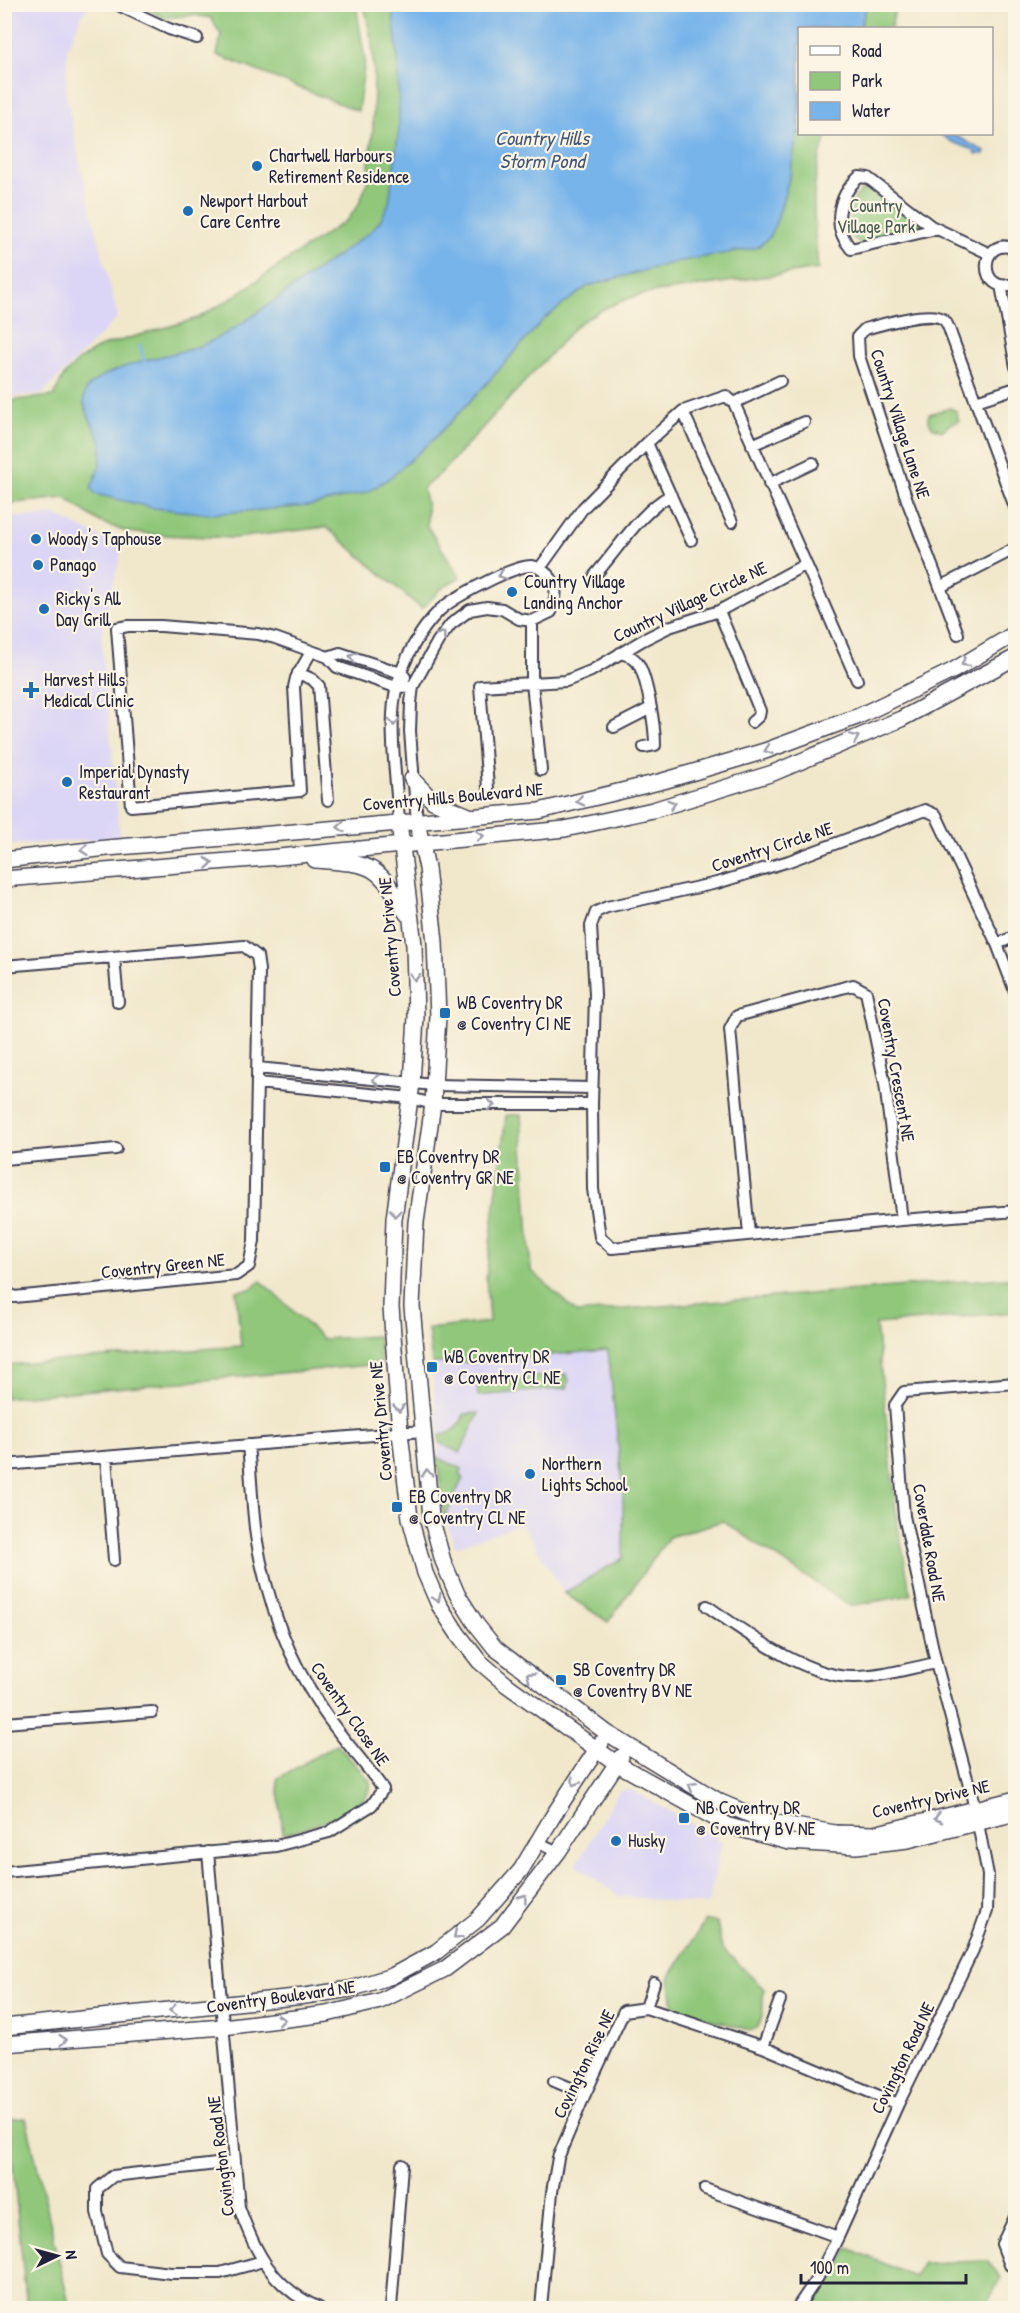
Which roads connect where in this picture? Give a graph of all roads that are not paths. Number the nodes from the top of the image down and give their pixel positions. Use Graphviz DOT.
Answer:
graph roads {
  1 [pos="116,4"];
  2 [pos="197,38"];
  3 [pos="936,229"];
  4 [pos="1016,249"];
  5 [pos="990,254"];
  6 [pos="1016,283"];
  7 [pos="1001,285"];
  8 [pos="1016,367"];
  9 [pos="780,381"];
  10 [pos="1016,388"];
  11 [pos="976,401"];
  12 [pos="734,403"];
  13 [pos="683,411"];
  14 [pos="804,422"];
  15 [pos="648,443"];
  16 [pos="752,445"];
  17 [pos="813,463"];
  18 [pos="769,484"];
  19 [pos="671,495"];
  20 [pos="1016,510"];
  21 [pos="732,522"];
  22 [pos="691,540"];
  23 [pos="1016,548"];
  24 [pos="806,564"];
  25 [pos="540,568"];
  26 [pos="595,575"];
  27 [pos="940,586"];
  28 [pos="719,610"];
  29 [pos="531,621"];
  30 [pos="1016,633"];
  31 [pos="958,634"];
  32 [pos="311,652"];
  33 [pos="621,652"];
  34 [pos="328,657"];
  35 [pos="1016,657"];
  36 [pos="298,673"];
  37 [pos="401,673"];
  38 [pos="857,680"];
  39 [pos="532,683"];
  40 [pos="413,686"];
  41 [pos="396,687"];
  42 [pos="651,708"];
  43 [pos="752,722"];
  44 [pos="614,727"];
  45 [pos="644,747"];
  46 [pos="541,770"];
  47 [pos="412,779"];
  48 [pos="488,788"];
  49 [pos="328,800"];
  50 [pos="475,818"];
  51 [pos="399,822"];
  52 [pos="417,822"];
  53 [pos="422,842"];
  54 [pos="401,844"];
  55 [pos="107,848"];
  56 [pos="279,857"];
  57 [pos="4,860"];
  58 [pos="176,865"];
  59 [pos="4,879"];
  60 [pos="410,919"];
  61 [pos="1016,936"];
  62 [pos="997,944"];
  63 [pos="114,958"];
  64 [pos="4,966"];
  65 [pos="1016,994"];
  66 [pos="118,1002"];
  67 [pos="257,1068"];
  68 [pos="257,1083"];
  69 [pos="434,1085"];
  70 [pos="592,1088"];
  71 [pos="411,1091"];
  72 [pos="433,1104"];
  73 [pos="592,1104"];
  74 [pos="116,1149"];
  75 [pos="4,1159"];
  76 [pos="1016,1211"];
  77 [pos="902,1220"];
  78 [pos="749,1234"];
  79 [pos="4,1290"];
  80 [pos="1016,1383"];
  81 [pos="423,1431"];
  82 [pos="400,1433"];
  83 [pos="248,1445"];
  84 [pos="106,1458"];
  85 [pos="4,1465"];
  86 [pos="114,1560"];
  87 [pos="707,1606"];
  88 [pos="936,1663"];
  89 [pos="152,1712"];
  90 [pos="4,1723"];
  91 [pos="608,1733"];
  92 [pos="628,1748"];
  93 [pos="596,1750"];
  94 [pos="616,1763"];
  95 [pos="1016,1798"];
  96 [pos="716,1809"];
  97 [pos="1016,1814"];
  98 [pos="976,1816"];
  99 [pos="537,1842"];
  100 [pos="208,1852"];
  101 [pos="558,1852"];
  102 [pos="4,1872"];
  103 [pos="654,1983"];
  104 [pos="780,2000"];
  105 [pos="222,2006"];
  106 [pos="646,2008"];
  107 [pos="4,2027"];
  108 [pos="223,2027"];
  109 [pos="21,2042"];
  110 [pos="4,2044"];
  111 [pos="763,2047"];
  112 [pos="4,2057"];
  113 [pos="554,2081"];
  114 [pos="585,2094"];
  115 [pos="898,2104"];
  116 [pos="234,2162"];
  117 [pos="402,2165"];
  118 [pos="705,2189"];
  119 [pos="1016,2215"];
  120 [pos="838,2237"];
  121 [pos="263,2261"];
  122 [pos="1016,2266"];
  123 [pos="319,2308"];
  124 [pos="391,2308"];
  125 [pos="541,2308"];
  126 [pos="797,2308"];
  1 -- 2 [label="street"];
  3 -- 3 [label="street"];
  3 -- 5 [label="street"];
  4 -- 5 [label="street"];
  5 -- 7 [label="street"];
  6 -- 7 [label="street"];
  7 -- 8 [label="street"];
  9 -- 12 [label="street"];
  10 -- 11 [label="street"];
  11 -- 20 [label="street, Country Village Lane NE"];
  11 -- 27 [label="street, Country Village Lane NE"];
  12 -- 13 [label="street"];
  12 -- 16 [label="street"];
  13 -- 15 [label="street"];
  13 -- 21 [label="street"];
  14 -- 16 [label="street"];
  15 -- 19 [label="street"];
  15 -- 25 [label="street"];
  16 -- 18 [label="street"];
  17 -- 18 [label="street"];
  18 -- 24 [label="street"];
  19 -- 22 [label="street"];
  19 -- 26 [label="street"];
  23 -- 27 [label="street"];
  24 -- 28 [label="street, Country Village Circle NE"];
  24 -- 38 [label="street"];
  25 -- 29 [label="street"];
  25 -- 37 [label="street, one-way"];
  27 -- 31 [label="street, Country Village Lane NE"];
  28 -- 33 [label="street, Country Village Circle NE"];
  28 -- 43 [label="street"];
  29 -- 39 [label="street"];
  40 -- 29 [label="street, one-way"];
  30 -- 50 [label="street, Coventry Hills Boulevard NE, one-way"];
  32 -- 34 [label="street"];
  32 -- 36 [label="street"];
  32 -- 36 [label="street"];
  33 -- 39 [label="street, Country Village Circle NE"];
  33 -- 42 [label="street"];
  37 -- 34 [label="street, one-way"];
  34 -- 41 [label="street"];
  53 -- 35 [label="street, one-way"];
  36 -- 49 [label="street"];
  37 -- 40 [label="street"];
  37 -- 41 [label="street"];
  39 -- 46 [label="street"];
  39 -- 48 [label="street, Country Village Circle NE"];
  40 -- 41 [label="street"];
  40 -- 47 [label="street"];
  41 -- 51 [label="street, one-way"];
  42 -- 44 [label="street"];
  42 -- 45 [label="street"];
  47 -- 50 [label="street"];
  47 -- 52 [label="street"];
  50 -- 52 [label="street, Coventry Hills Boulevard NE"];
  51 -- 52 [label="street, Coventry Hills Boulevard NE"];
  51 -- 54 [label="street, Coventry Drive NE"];
  51 -- 55 [label="street, Coventry Hills Boulevard NE, one-way"];
  52 -- 53 [label="street, Coventry Drive NE"];
  53 -- 54 [label="street"];
  53 -- 69 [label="street, Coventry Drive NE"];
  54 -- 56 [label="street"];
  54 -- 60 [label="street, Coventry Drive NE"];
  55 -- 57 [label="street, Coventry Hills Boulevard NE, one-way"];
  55 -- 58 [label="street"];
  58 -- 56 [label="street, one-way"];
  56 -- 60 [label="street"];
  58 -- 59 [label="street"];
  60 -- 71 [label="street, Coventry Drive NE, one-way"];
  61 -- 62 [label="street"];
  62 -- 65 [label="street, Coventry Circle NE"];
  62 -- 70 [label="street, Coventry Circle NE"];
  63 -- 64 [label="street, Coventry Green NE"];
  63 -- 66 [label="street"];
  63 -- 67 [label="street, Coventry Green NE"];
  67 -- 68 [label="street, Coventry Green NE"];
  71 -- 67 [label="street, one-way"];
  68 -- 71 [label="street"];
  68 -- 79 [label="street, Coventry Green NE"];
  69 -- 70 [label="street"];
  69 -- 71 [label="street"];
  69 -- 72 [label="street, Coventry Drive NE"];
  70 -- 73 [label="street, Coventry Circle NE"];
  71 -- 72 [label="street"];
  71 -- 82 [label="street, Coventry Drive NE, one-way"];
  72 -- 73 [label="street, one-way"];
  72 -- 81 [label="street, Coventry Drive NE"];
  73 -- 78 [label="street, Coventry Circle NE"];
  74 -- 75 [label="street"];
  76 -- 77 [label="street, Coventry Circle NE"];
  77 -- 78 [label="street, Coventry Circle NE"];
  77 -- 78 [label="street, Coventry Crescent NE"];
  80 -- 88 [label="street, Coverdale Road NE"];
  81 -- 82 [label="street"];
  91 -- 81 [label="street, Coventry Drive NE, one-way"];
  82 -- 83 [label="street"];
  82 -- 93 [label="street, Coventry Drive NE, one-way"];
  83 -- 84 [label="street"];
  83 -- 100 [label="street, Coventry Close NE"];
  84 -- 85 [label="street"];
  84 -- 86 [label="street"];
  87 -- 88 [label="street"];
  88 -- 98 [label="street, Coverdale Road NE"];
  89 -- 90 [label="street"];
  91 -- 92 [label="street, Coventry Drive NE"];
  91 -- 93 [label="street, Coventry Boulevard NE"];
  92 -- 94 [label="street, Coventry Boulevard NE"];
  96 -- 92 [label="street, Coventry Drive NE, one-way"];
  93 -- 94 [label="street, Coventry Drive NE"];
  93 -- 99 [label="street, Coventry Boulevard NE, one-way"];
  94 -- 96 [label="street, Coventry Drive NE"];
  94 -- 101 [label="street, Coventry Boulevard NE"];
  95 -- 98 [label="street, Coventry Drive NE"];
  96 -- 98 [label="street, Coventry Drive NE"];
  97 -- 98 [label="street, Coventry Drive NE"];
  98 -- 115 [label="street, Covington Road NE"];
  99 -- 101 [label="street"];
  99 -- 105 [label="street, Coventry Boulevard NE, one-way"];
  100 -- 102 [label="street, Coventry Close NE"];
  100 -- 105 [label="street, Covington Road NE"];
  108 -- 101 [label="street, Coventry Boulevard NE, one-way"];
  103 -- 106 [label="street"];
  104 -- 111 [label="street"];
  105 -- 107 [label="street, Coventry Boulevard NE, one-way"];
  105 -- 108 [label="street, Covington Road NE"];
  106 -- 111 [label="street"];
  106 -- 114 [label="street, Covington Rise NE"];
  109 -- 108 [label="street, Coventry Boulevard NE, one-way"];
  108 -- 116 [label="street, Covington Road NE"];
  109 -- 110 [label="street, Coventry Boulevard NE"];
  109 -- 112 [label="street"];
  111 -- 115 [label="street"];
  113 -- 114 [label="street"];
  114 -- 125 [label="street, Covington Rise NE"];
  115 -- 120 [label="street, Covington Road NE"];
  116 -- 121 [label="street, Covington Road NE"];
  116 -- 121 [label="street"];
  117 -- 124 [label="street"];
  118 -- 120 [label="street"];
  119 -- 122 [label="street"];
  120 -- 126 [label="street, Covington Road NE"];
  121 -- 123 [label="street, Covington Road NE"];
}
